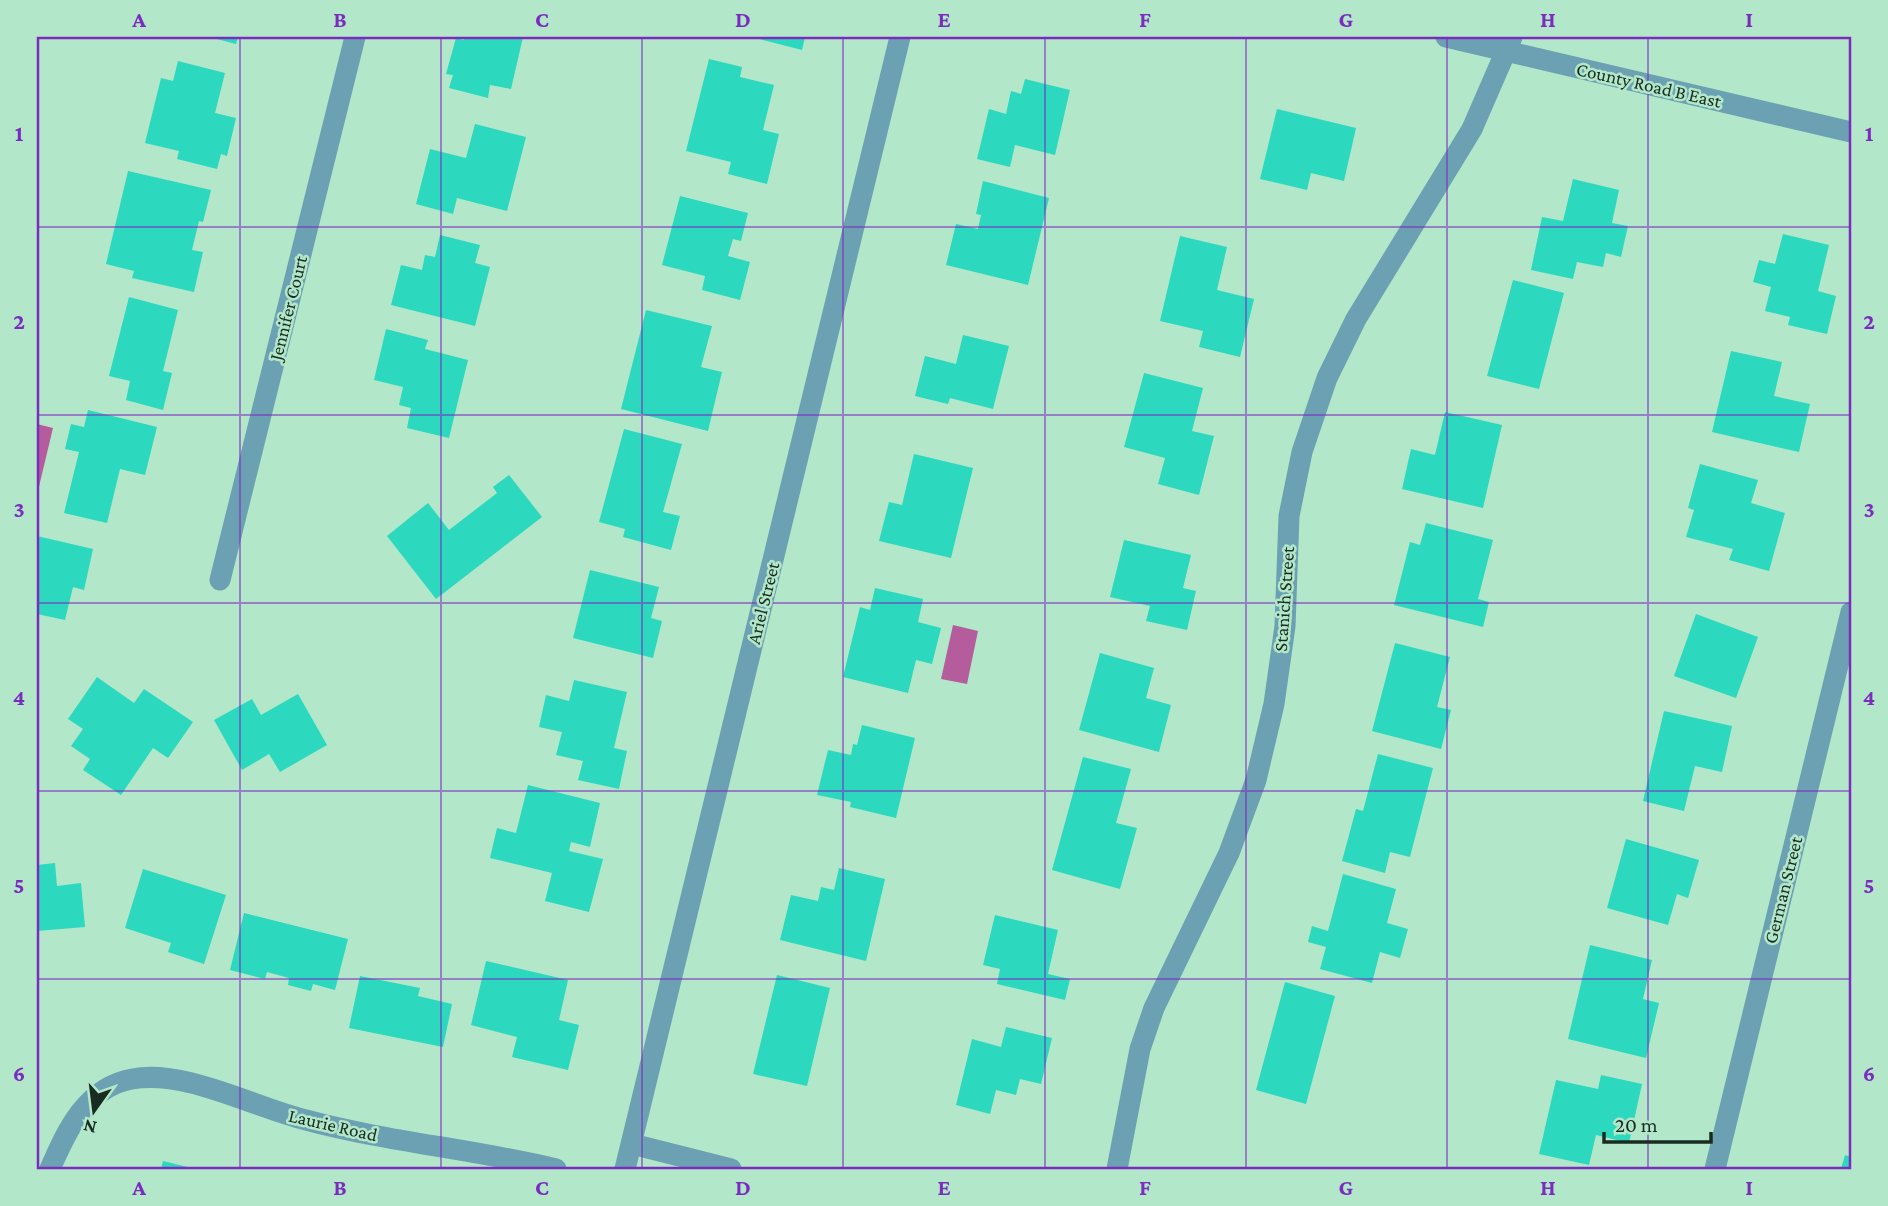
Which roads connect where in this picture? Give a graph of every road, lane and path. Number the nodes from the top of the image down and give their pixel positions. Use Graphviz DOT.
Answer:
graph roads {
  1 [pos="355,37"];
  2 [pos="900,37"];
  3 [pos="1446,37"];
  4 [pos="1509,44"];
  5 [pos="1851,132"];
  6 [pos="220,580"];
  7 [pos="1851,612"];
  8 [pos="1845,661"];
  9 [pos="632,1144"];
  10 [pos="50,1169"];
  11 [pos="556,1169"];
  12 [pos="625,1169"];
  13 [pos="732,1169"];
  14 [pos="1117,1169"];
  15 [pos="1715,1169"];
  1 -- 6 [label="street, Jennifer Court"];
  2 -- 9 [label="street, Ariel Street"];
  3 -- 4 [label="street, County Road B East"];
  4 -- 5 [label="street, County Road B East"];
  4 -- 14 [label="street, Stanich Street"];
  7 -- 8 [label="street, German Street"];
  8 -- 15 [label="street, German Street"];
  9 -- 12 [label="street, Ariel Street"];
  9 -- 13 [label="street"];
  10 -- 11 [label="street, Laurie Road"];
}
